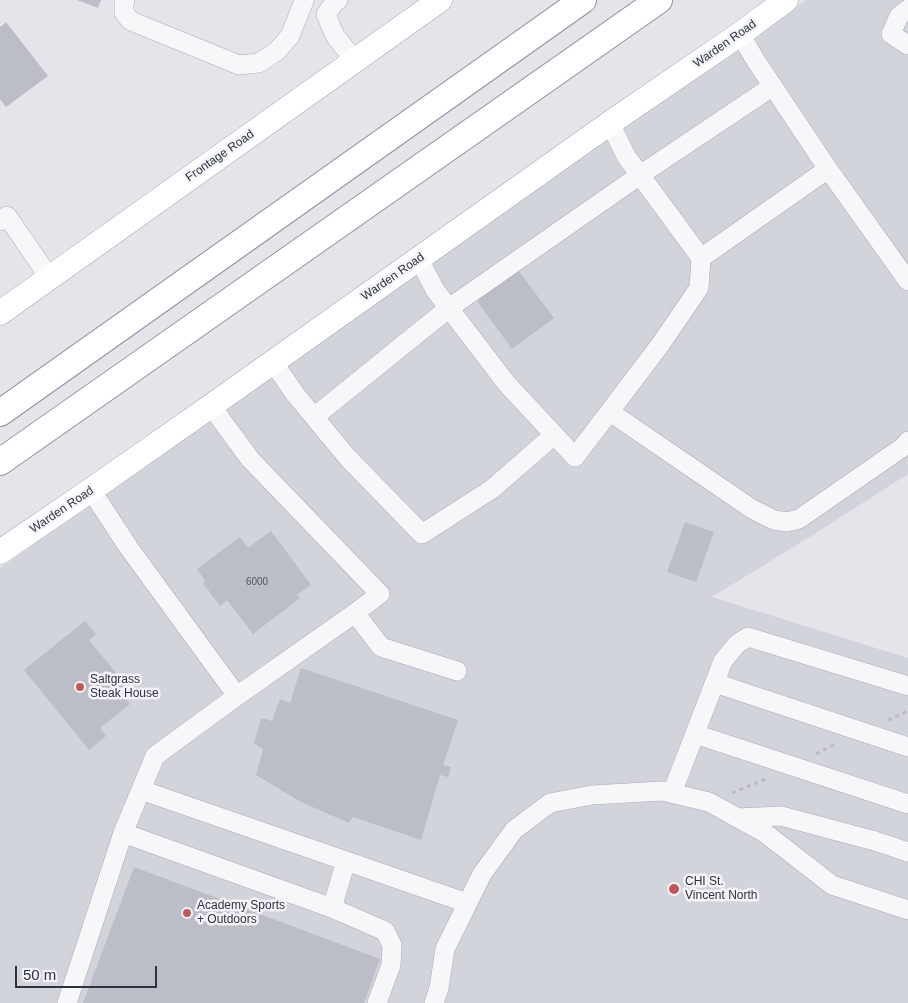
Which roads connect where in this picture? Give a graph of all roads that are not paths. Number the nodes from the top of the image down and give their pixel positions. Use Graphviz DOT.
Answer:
graph roads {
  1 [pos="125,0"];
  2 [pos="440,0"];
  3 [pos="583,0"];
  4 [pos="659,0"];
  5 [pos="786,0"];
  6 [pos="302,1"];
  7 [pos="332,7"];
  8 [pos="908,9"];
  9 [pos="740,34"];
  10 [pos="908,45"];
  11 [pos="355,61"];
  12 [pos="773,86"];
  13 [pos="610,123"];
  14 [pos="828,169"];
  15 [pos="640,175"];
  16 [pos="2,214"];
  17 [pos="701,258"];
  18 [pos="418,259"];
  19 [pos="49,277"];
  20 [pos="908,282"];
  21 [pos="449,308"];
  22 [pos="0,312"];
  23 [pos="273,362"];
  24 [pos="211,406"];
  25 [pos="610,412"];
  26 [pos="0,413"];
  27 [pos="314,417"];
  28 [pos="554,435"];
  29 [pos="908,441"];
  30 [pos="0,462"];
  31 [pos="91,490"];
  32 [pos="0,552"];
  33 [pos="355,613"];
  34 [pos="457,671"];
  35 [pos="714,683"];
  36 [pos="908,686"];
  37 [pos="237,696"];
  38 [pos="695,734"];
  39 [pos="908,746"];
  40 [pos="141,790"];
  41 [pos="672,793"];
  42 [pos="908,804"];
  43 [pos="737,818"];
  44 [pos="123,833"];
  45 [pos="908,852"];
  46 [pos="346,861"];
  47 [pos="467,903"];
  48 [pos="332,908"];
  49 [pos="908,910"];
  50 [pos="67,1003"];
  51 [pos="378,1003"];
  52 [pos="434,1003"];
  1 -- 6 [label="lane"];
  2 -- 11 [label="main road, Frontage Road"];
  3 -- 26 [label="highway"];
  4 -- 30 [label="highway"];
  5 -- 9 [label="main road, Warden Road"];
  6 -- 7 [label="lane"];
  7 -- 11 [label="lane"];
  8 -- 10 [label="lane"];
  9 -- 12 [label="lane"];
  9 -- 13 [label="main road, Warden Road"];
  11 -- 19 [label="main road, Frontage Road"];
  12 -- 14 [label="lane"];
  12 -- 15 [label="lane"];
  13 -- 15 [label="lane"];
  13 -- 18 [label="main road, Warden Road"];
  14 -- 17 [label="lane"];
  14 -- 20 [label="lane"];
  15 -- 17 [label="lane"];
  15 -- 21 [label="lane"];
  16 -- 19 [label="lane"];
  17 -- 25 [label="lane"];
  18 -- 21 [label="lane"];
  18 -- 23 [label="main road, Warden Road"];
  19 -- 22 [label="main road, Frontage Road"];
  21 -- 27 [label="lane"];
  21 -- 28 [label="lane"];
  23 -- 24 [label="main road, Warden Road"];
  23 -- 27 [label="lane"];
  24 -- 31 [label="main road, Warden Road"];
  24 -- 33 [label="lane"];
  25 -- 28 [label="lane"];
  25 -- 29 [label="lane"];
  27 -- 28 [label="lane"];
  31 -- 32 [label="main road, Warden Road"];
  31 -- 37 [label="lane"];
  33 -- 34 [label="lane"];
  33 -- 37 [label="lane"];
  35 -- 36 [label="lane"];
  35 -- 38 [label="lane"];
  35 -- 39 [label="lane"];
  37 -- 40 [label="lane"];
  38 -- 41 [label="lane"];
  38 -- 42 [label="lane"];
  40 -- 44 [label="lane"];
  40 -- 46 [label="lane"];
  41 -- 43 [label="lane"];
  41 -- 47 [label="lane"];
  43 -- 45 [label="lane"];
  43 -- 49 [label="lane"];
  44 -- 48 [label="lane"];
  44 -- 50 [label="lane"];
  46 -- 47 [label="lane"];
  46 -- 48 [label="lane"];
  47 -- 52 [label="lane"];
  48 -- 51 [label="lane"];
}
